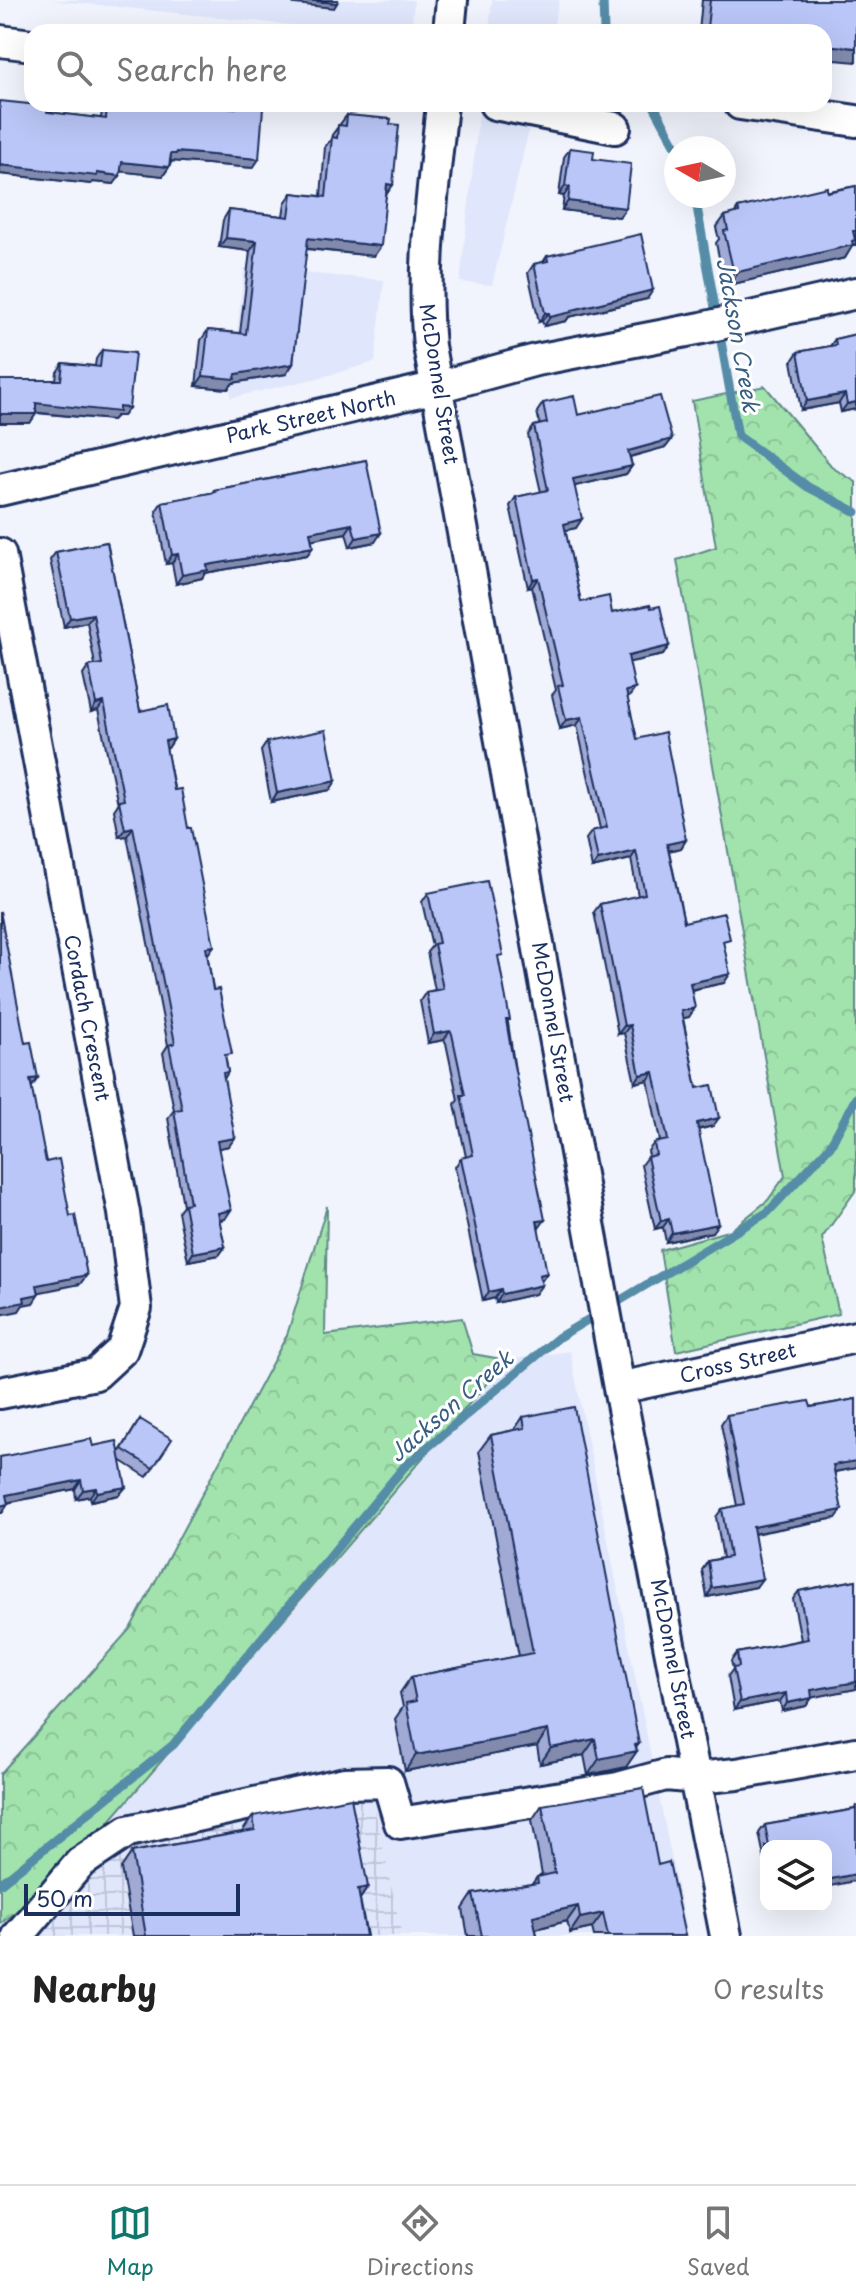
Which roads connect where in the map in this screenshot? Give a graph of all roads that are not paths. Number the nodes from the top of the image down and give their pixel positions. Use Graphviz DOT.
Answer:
graph roads {
  1 [pos="452,0"];
  2 [pos="450,24"];
  3 [pos="0,41"];
  4 [pos="24,44"];
  5 [pos="441,112"];
  6 [pos="535,112"];
  7 [pos="795,112"];
  8 [pos="856,121"];
  9 [pos="615,128"];
  10 [pos="856,293"];
  11 [pos="437,387"];
  12 [pos="0,490"];
  13 [pos="0,554"];
  14 [pos="856,1337"];
  15 [pos="619,1388"];
  16 [pos="0,1393"];
  17 [pos="856,1753"];
  18 [pos="697,1778"];
  19 [pos="18,1936"];
  20 [pos="726,1936"];
  1 -- 2 [label="street"];
  3 -- 4 [label="street"];
  5 -- 11 [label="street, McDonnel Street"];
  6 -- 9 [label="street"];
  7 -- 8 [label="street"];
  10 -- 11 [label="street, Park Street North"];
  11 -- 12 [label="street, Park Street North"];
  11 -- 15 [label="street, McDonnel Street"];
  13 -- 16 [label="street, Cordach Crescent"];
  14 -- 15 [label="street, Cross Street"];
  15 -- 18 [label="street, McDonnel Street"];
  17 -- 18 [label="street"];
  18 -- 19 [label="street"];
  18 -- 20 [label="street, McDonnel Street"];
}
